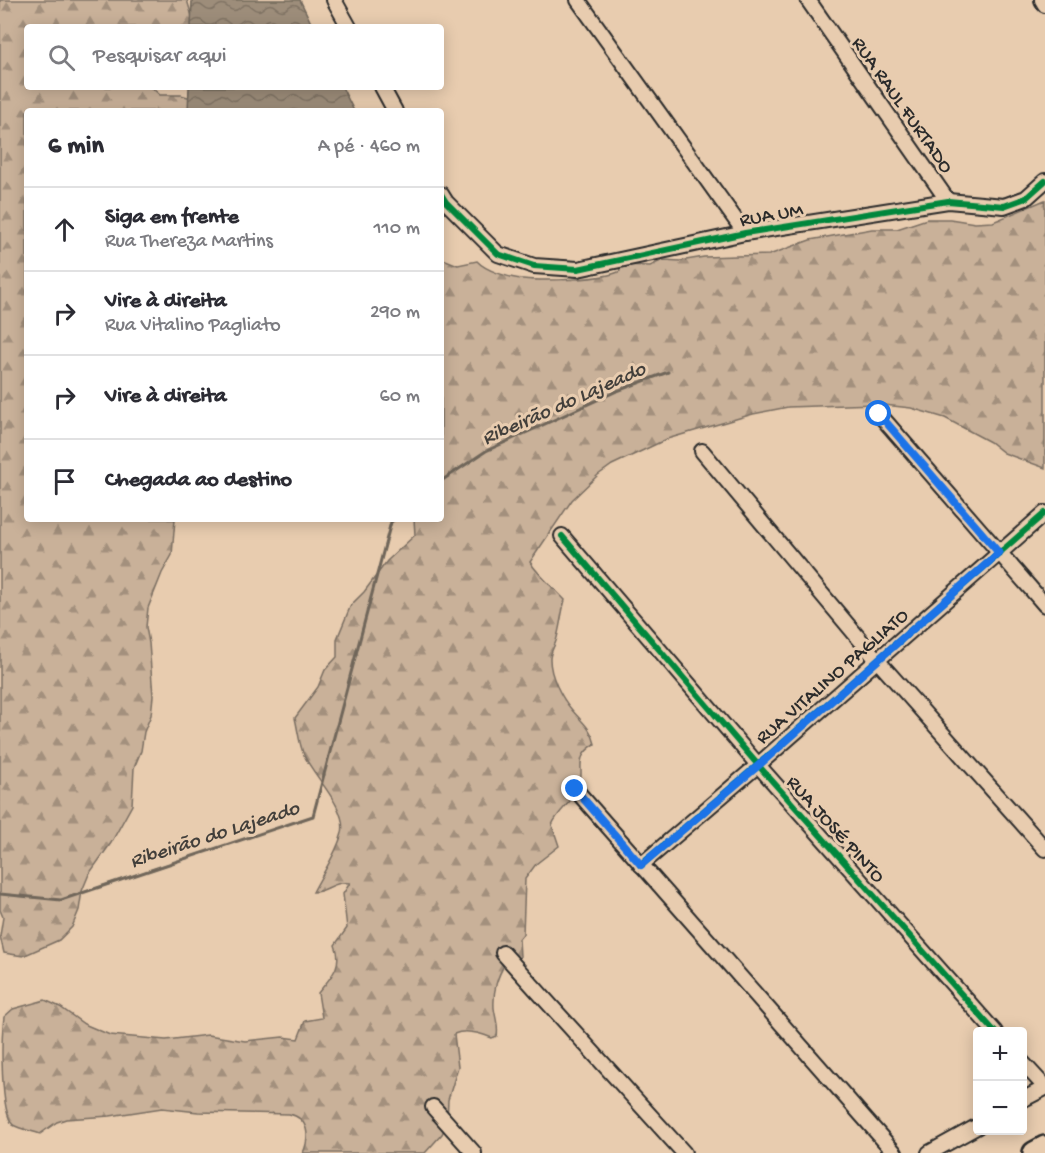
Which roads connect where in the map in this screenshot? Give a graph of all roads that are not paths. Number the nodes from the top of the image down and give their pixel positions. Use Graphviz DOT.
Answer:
graph roads {
  1 [pos="334,0"];
  2 [pos="578,0"];
  3 [pos="808,0"];
  4 [pos="1041,0"];
  5 [pos="1045,5"];
  6 [pos="347,24"];
  7 [pos="384,90"];
  8 [pos="393,108"];
  9 [pos="1045,181"];
  10 [pos="444,199"];
  11 [pos="948,201"];
  12 [pos="745,233"];
  13 [pos="879,414"];
  14 [pos="702,451"];
  15 [pos="1045,513"];
  16 [pos="562,536"];
  17 [pos="999,553"];
  18 [pos="1045,605"];
  19 [pos="877,660"];
  20 [pos="759,765"];
  21 [pos="575,789"];
  22 [pos="1045,849"];
  23 [pos="641,865"];
  24 [pos="503,953"];
  25 [pos="991,1027"];
  26 [pos="1027,1067"];
  27 [pos="1045,1088"];
  28 [pos="1027,1098"];
  29 [pos="433,1107"];
  30 [pos="973,1128"];
  31 [pos="1045,1147"];
  32 [pos="474,1153"];
  33 [pos="684,1153"];
  34 [pos="895,1153"];
  35 [pos="928,1153"];
  36 [pos="1034,1153"];
  1 -- 6 [label="street"];
  2 -- 12 [label="street"];
  3 -- 11 [label="street, RUA RAUL FURTADO"];
  4 -- 5 [label="street"];
  7 -- 8 [label="street"];
  9 -- 11 [label="street, RUA UM"];
  10 -- 12 [label="street, RUA UM"];
  11 -- 12 [label="street, RUA UM"];
  13 -- 17 [label="street"];
  14 -- 19 [label="street"];
  15 -- 17 [label="street, RUA VITALINO PAGLIATO"];
  16 -- 20 [label="street, RUA JOSÉ PINTO"];
  17 -- 18 [label="street"];
  17 -- 19 [label="street, RUA VITALINO PAGLIATO"];
  19 -- 20 [label="street, RUA VITALINO PAGLIATO"];
  19 -- 22 [label="street"];
  20 -- 23 [label="street, RUA VITALINO PAGLIATO"];
  20 -- 25 [label="street, RUA JOSÉ PINTO"];
  21 -- 23 [label="street"];
  23 -- 34 [label="street"];
  24 -- 33 [label="street"];
  26 -- 27 [label="street"];
  27 -- 28 [label="street"];
  29 -- 32 [label="street"];
  30 -- 35 [label="street"];
  31 -- 36 [label="highway"];
}
